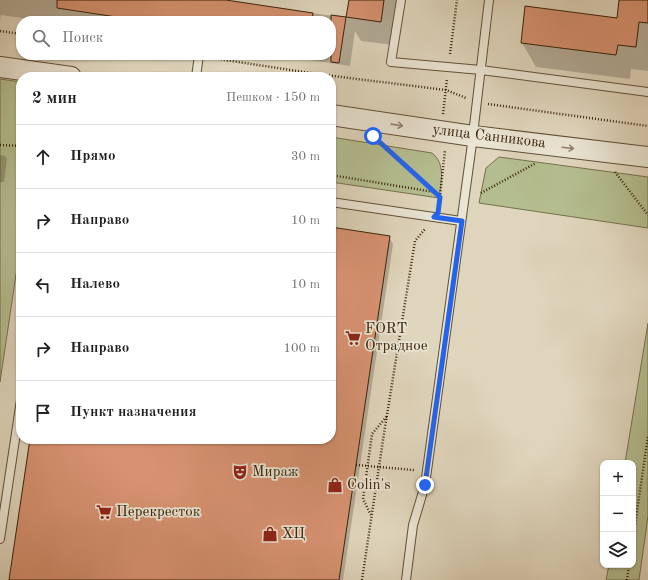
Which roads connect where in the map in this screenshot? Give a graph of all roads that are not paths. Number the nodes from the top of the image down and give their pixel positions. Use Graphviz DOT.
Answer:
graph roads {
  1 [pos="401,0"];
  2 [pos="489,0"];
  3 [pos="198,60"];
  4 [pos="0,67"];
  5 [pos="481,70"];
  6 [pos="35,72"];
  7 [pos="197,72"];
  8 [pos="648,92"];
  9 [pos="336,116"];
  10 [pos="473,136"];
  11 [pos="648,157"];
  12 [pos="336,203"];
  13 [pos="462,221"];
  14 [pos="16,433"];
  15 [pos="0,539"];
  16 [pos="406,580"];
  1 -- 5 [label="lane"];
  2 -- 5 [label="lane"];
  3 -- 7 [label="lane"];
  4 -- 6 [label="street"];
  5 -- 8 [label="lane"];
  5 -- 10 [label="lane"];
  9 -- 10 [label="street, улица Санникова, one-way"];
  10 -- 11 [label="street, улица Санникова, one-way"];
  10 -- 13 [label="lane"];
  12 -- 13 [label="lane"];
  13 -- 16 [label="lane"];
  14 -- 15 [label="lane"];
}
